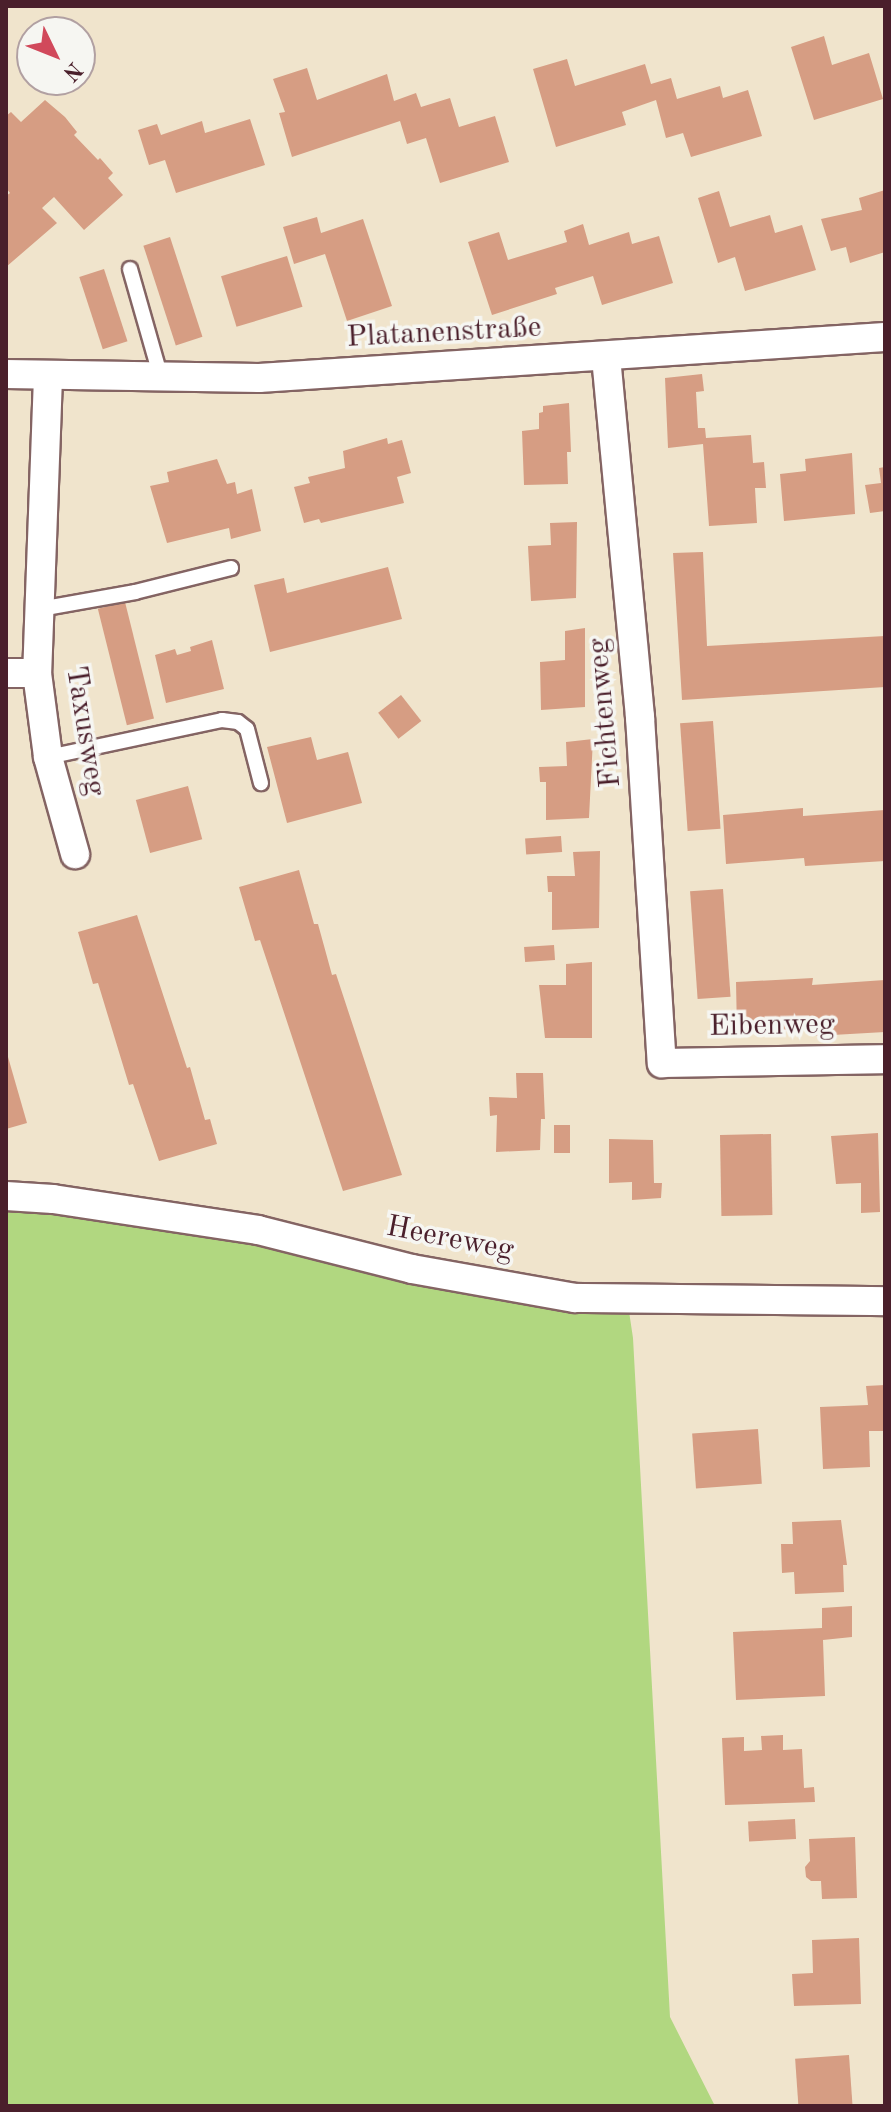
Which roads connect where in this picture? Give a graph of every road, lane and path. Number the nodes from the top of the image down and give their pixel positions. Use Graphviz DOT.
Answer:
graph roads {
  1 [pos="130,269"];
  2 [pos="885,337"];
  3 [pos="606,357"];
  4 [pos="6,374"];
  5 [pos="48,377"];
  6 [pos="161,378"];
  7 [pos="231,568"];
  8 [pos="40,609"];
  9 [pos="6,673"];
  10 [pos="37,673"];
  11 [pos="48,757"];
  12 [pos="261,783"];
  13 [pos="75,854"];
  14 [pos="885,1059"];
  15 [pos="662,1063"];
  16 [pos="6,1196"];
  17 [pos="885,1301"];
  1 -- 6 [label="lane"];
  2 -- 3 [label="street, Platanenstraße"];
  3 -- 6 [label="street, Platanenstraße"];
  3 -- 15 [label="street, Fichtenweg"];
  4 -- 5 [label="street, Platanenstraße"];
  5 -- 6 [label="street, Platanenstraße"];
  5 -- 8 [label="street, Taxusweg"];
  7 -- 8 [label="lane"];
  8 -- 10 [label="street, Taxusweg"];
  9 -- 10 [label="street"];
  10 -- 11 [label="street, Taxusweg"];
  11 -- 12 [label="lane"];
  11 -- 13 [label="street, Taxusweg"];
  14 -- 15 [label="street, Eibenweg"];
  16 -- 17 [label="street, Heereweg"];
}
